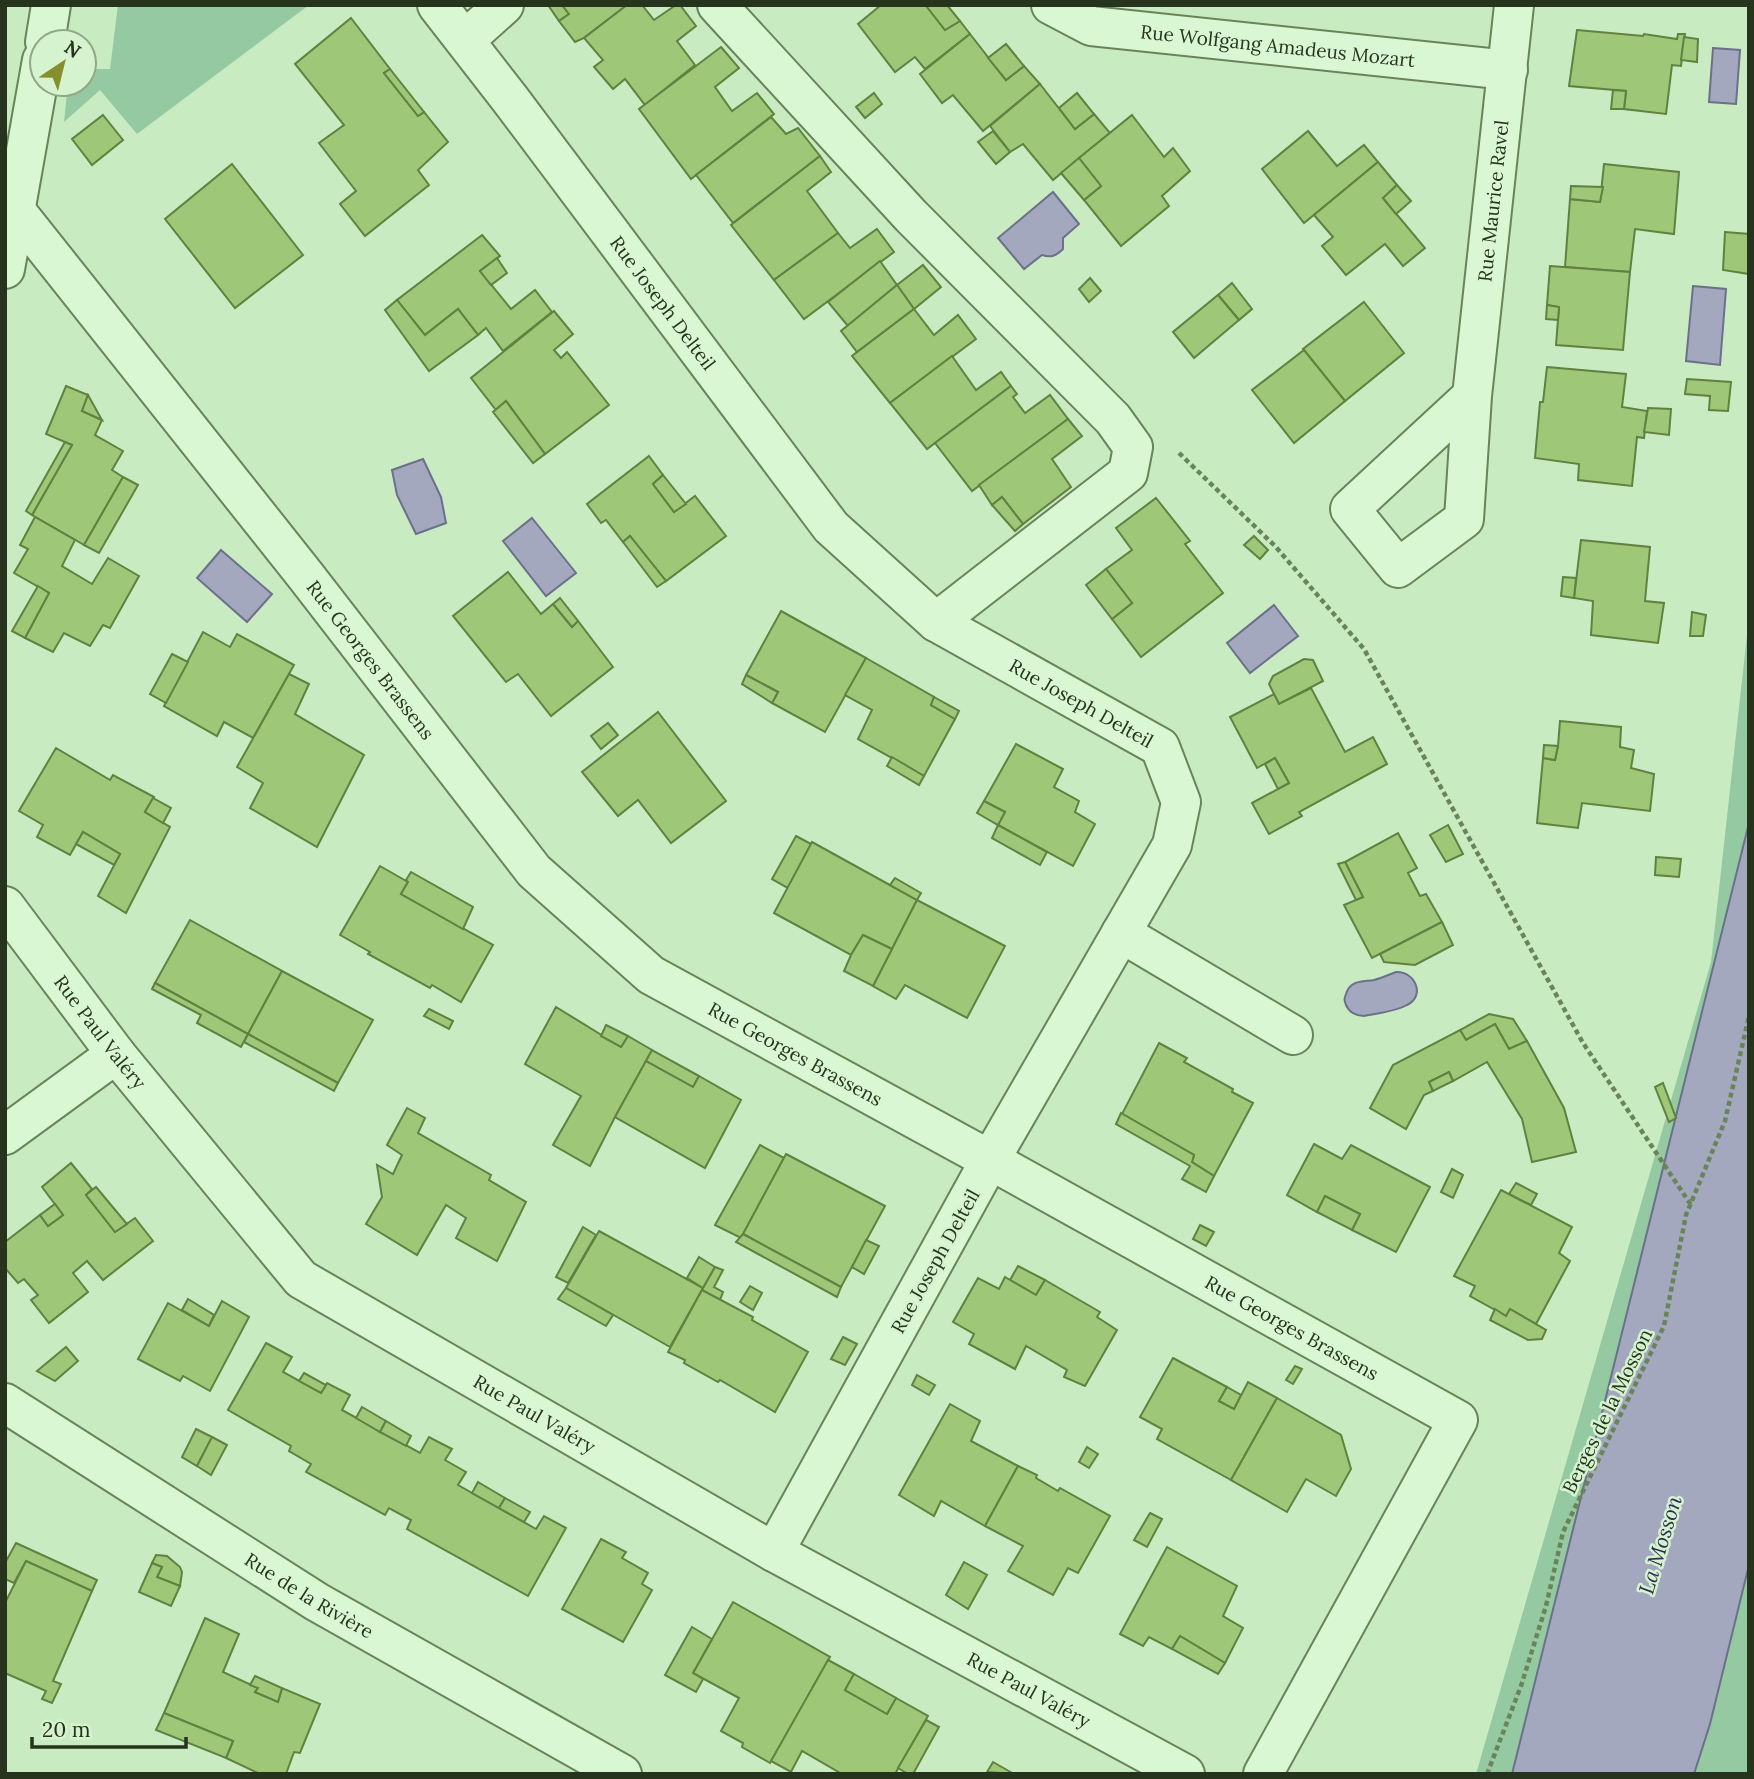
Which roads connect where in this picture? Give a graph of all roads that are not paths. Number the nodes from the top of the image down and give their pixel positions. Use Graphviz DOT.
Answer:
graph roads {
  1 [pos="51,5"];
  2 [pos="436,5"];
  3 [pos="504,5"];
  4 [pos="717,5"];
  5 [pos="1051,5"];
  6 [pos="1514,5"];
  7 [pos="47,28"];
  8 [pos="465,40"];
  9 [pos="1508,70"];
  10 [pos="35,98"];
  11 [pos="16,211"];
  12 [pos="5,269"];
  13 [pos="1472,396"];
  14 [pos="936,622"];
  15 [pos="5,906"];
  16 [pos="1121,933"];
  17 [pos="1293,1035"];
  18 [pos="116,1054"];
  19 [pos="5,1135"];
  20 [pos="990,1160"];
  21 [pos="5,1403"];
  22 [pos="774,1552"];
  23 [pos="622,1774"];
  24 [pos="1185,1774"];
  25 [pos="1263,1774"];
  1 -- 7 [label="street"];
  2 -- 8 [label="street, Rue Joseph Delteil"];
  3 -- 8 [label="street"];
  4 -- 14 [label="street"];
  5 -- 9 [label="street, Rue Wolfgang Amadeus Mozart"];
  6 -- 9 [label="street, Rue Maurice Ravel"];
  8 -- 14 [label="street, Rue Joseph Delteil"];
  9 -- 13 [label="street, Rue Maurice Ravel"];
  10 -- 11 [label="street"];
  11 -- 12 [label="street"];
  11 -- 20 [label="street, Rue Georges Brassens"];
  14 -- 16 [label="street, Rue Joseph Delteil"];
  15 -- 18 [label="street, Rue Paul Valéry"];
  16 -- 17 [label="street"];
  16 -- 20 [label="street, Rue Joseph Delteil"];
  18 -- 19 [label="street"];
  18 -- 22 [label="street, Rue Paul Valéry"];
  20 -- 22 [label="street, Rue Joseph Delteil"];
  20 -- 25 [label="street, Rue Georges Brassens"];
  21 -- 23 [label="street, Rue de la Rivière"];
  22 -- 24 [label="street, Rue Paul Valéry"];
}
